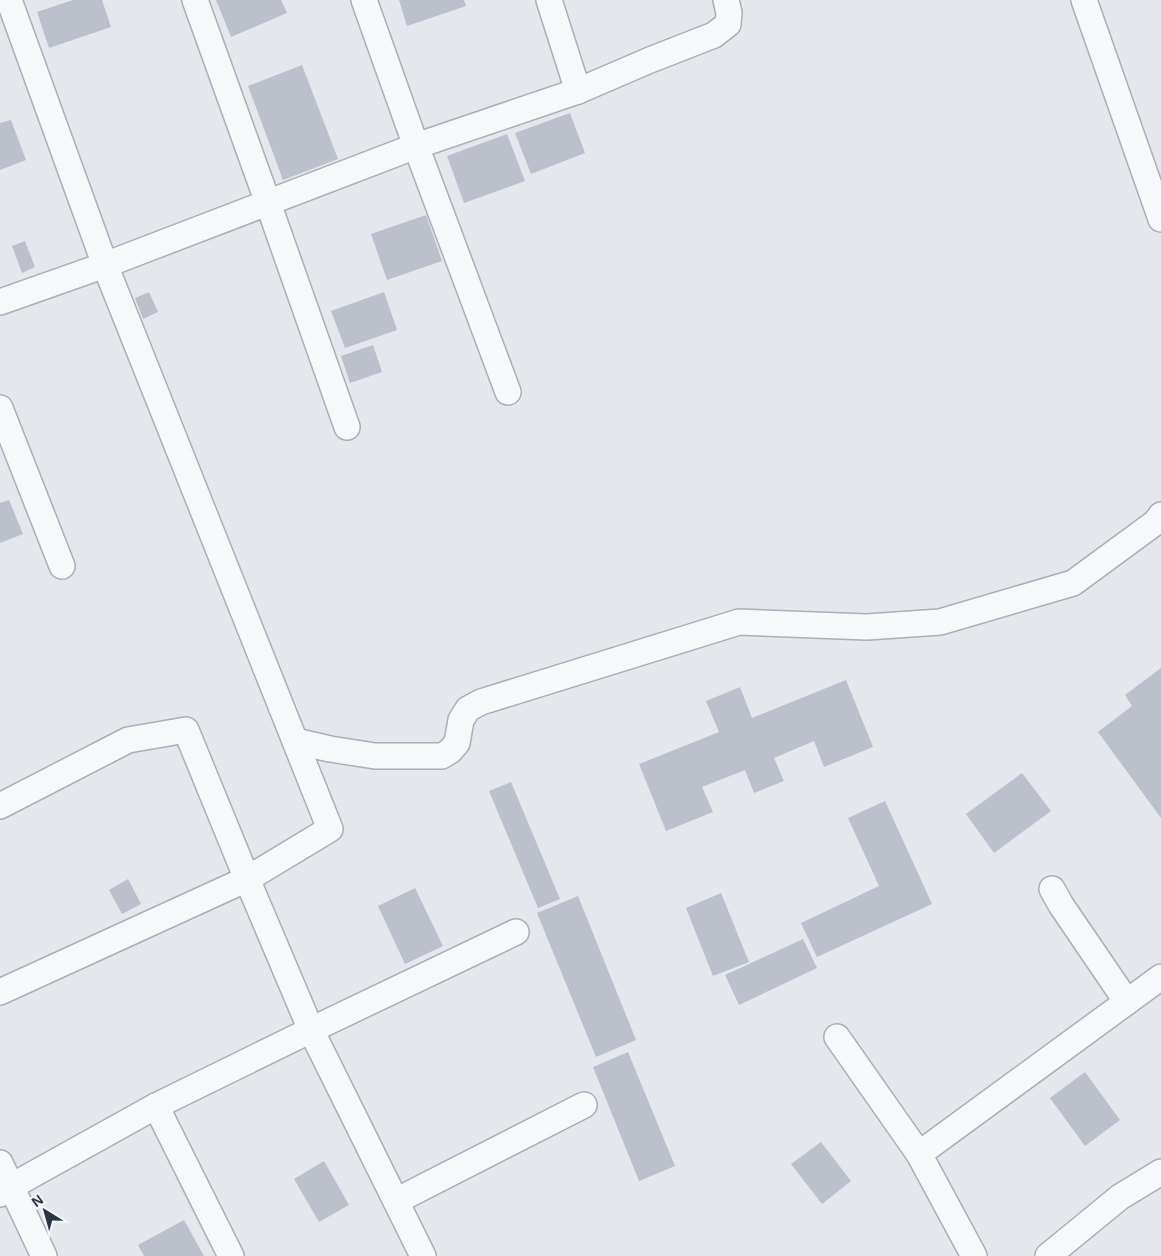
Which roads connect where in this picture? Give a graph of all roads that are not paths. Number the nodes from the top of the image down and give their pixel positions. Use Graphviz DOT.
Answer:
graph roads {
  1 [pos="9,0"];
  2 [pos="195,0"];
  3 [pos="364,0"];
  4 [pos="548,0"];
  5 [pos="726,0"];
  6 [pos="1084,0"];
  7 [pos="578,90"];
  8 [pos="416,146"];
  9 [pos="268,203"];
  10 [pos="1161,219"];
  11 [pos="105,265"];
  12 [pos="0,302"];
  13 [pos="508,392"];
  14 [pos="0,408"];
  15 [pos="347,427"];
  16 [pos="1161,516"];
  17 [pos="62,566"];
  18 [pos="294,741"];
  19 [pos="0,806"];
  20 [pos="247,879"];
  21 [pos="1052,889"];
  22 [pos="516,932"];
  23 [pos="1161,977"];
  24 [pos="0,992"];
  25 [pos="1127,1002"];
  26 [pos="311,1030"];
  27 [pos="837,1037"];
  28 [pos="156,1106"];
  29 [pos="584,1106"];
  30 [pos="919,1154"];
  31 [pos="0,1163"];
  32 [pos="1161,1172"];
  33 [pos="6,1190"];
  34 [pos="396,1200"];
  35 [pos="44,1256"];
  36 [pos="231,1256"];
  37 [pos="423,1256"];
  38 [pos="974,1256"];
  39 [pos="1048,1256"];
  1 -- 11 [label="street"];
  2 -- 9 [label="street"];
  3 -- 8 [label="street"];
  4 -- 7 [label="street"];
  5 -- 7 [label="street"];
  6 -- 10 [label="street"];
  7 -- 8 [label="street"];
  8 -- 9 [label="street"];
  8 -- 13 [label="street"];
  9 -- 11 [label="street"];
  9 -- 15 [label="street"];
  11 -- 12 [label="street"];
  11 -- 18 [label="street"];
  14 -- 17 [label="street"];
  16 -- 18 [label="street"];
  18 -- 20 [label="street"];
  19 -- 20 [label="street"];
  20 -- 24 [label="street"];
  20 -- 26 [label="street"];
  21 -- 25 [label="street"];
  22 -- 26 [label="street"];
  23 -- 25 [label="street"];
  25 -- 30 [label="street"];
  26 -- 28 [label="street"];
  26 -- 34 [label="street"];
  27 -- 30 [label="street"];
  28 -- 33 [label="street"];
  28 -- 36 [label="street"];
  29 -- 34 [label="street"];
  30 -- 38 [label="street"];
  31 -- 33 [label="street"];
  32 -- 39 [label="street"];
  33 -- 35 [label="street"];
  34 -- 37 [label="street"];
}
